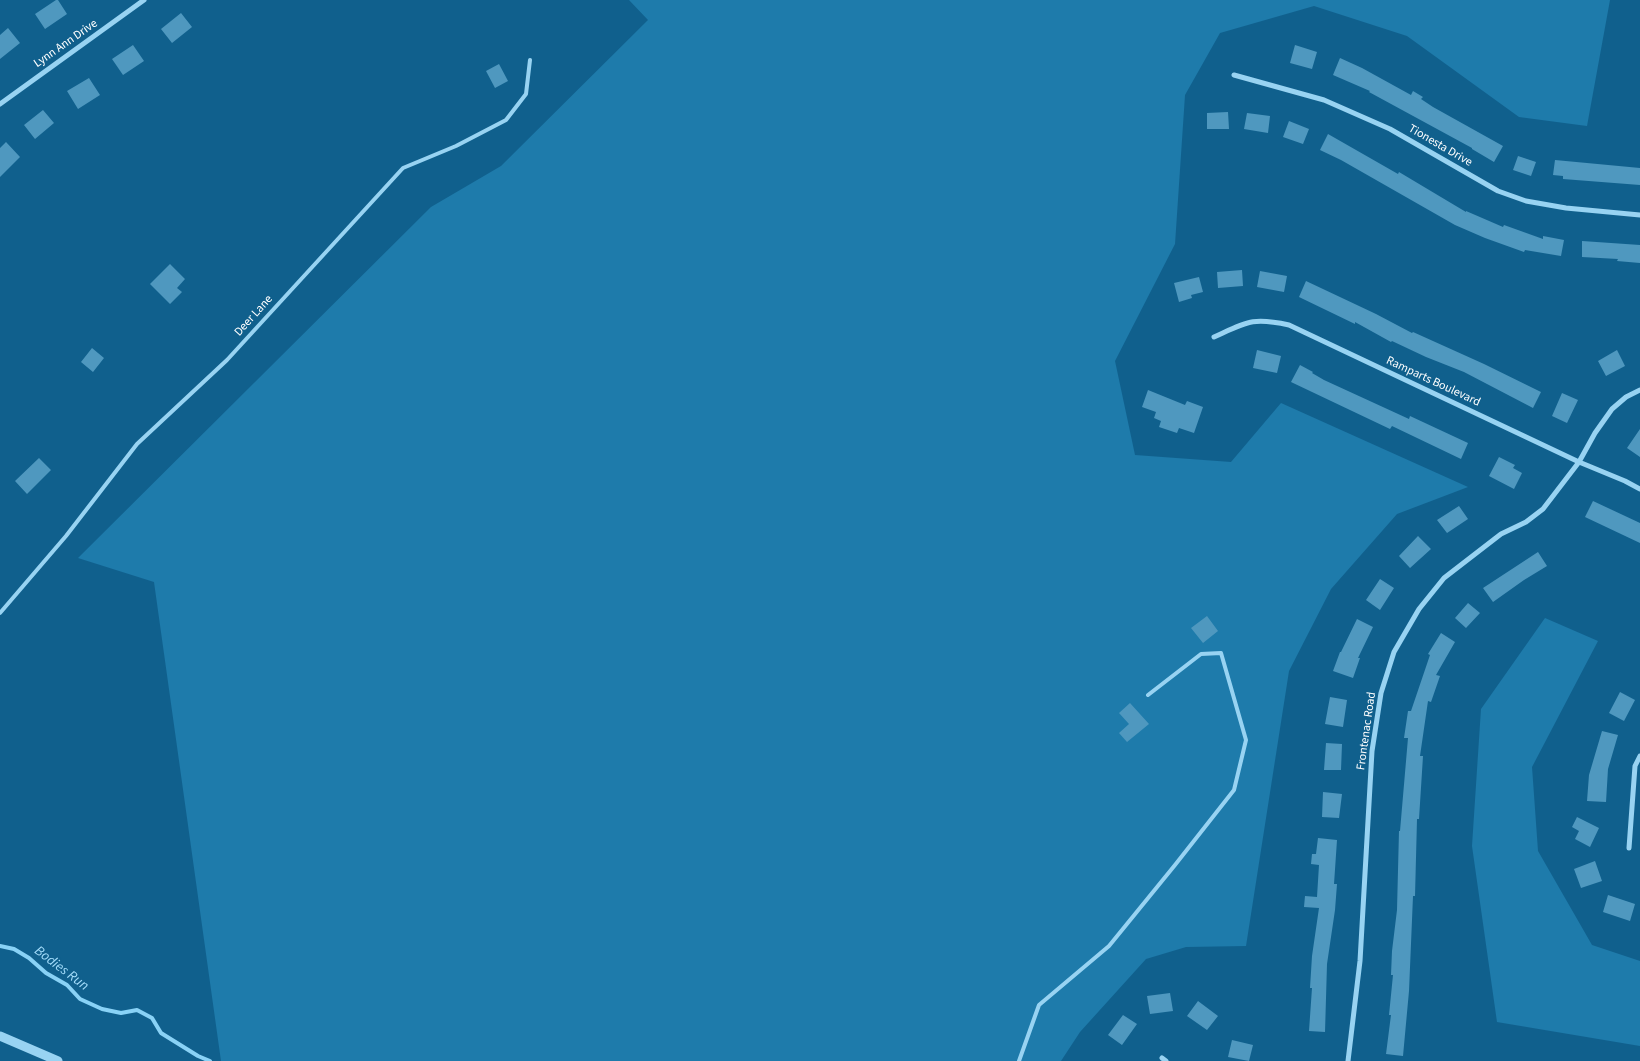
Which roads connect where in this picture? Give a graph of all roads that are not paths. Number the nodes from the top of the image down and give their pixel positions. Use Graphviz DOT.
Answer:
graph roads {
  1 [pos="144,0"];
  2 [pos="530,60"];
  3 [pos="1234,75"];
  4 [pos="0,104"];
  5 [pos="1640,215"];
  6 [pos="1214,337"];
  7 [pos="1640,390"];
  8 [pos="1579,462"];
  9 [pos="1640,489"];
  10 [pos="0,613"];
  11 [pos="1148,695"];
  12 [pos="1640,756"];
  13 [pos="1629,848"];
  14 [pos="0,1036"];
  15 [pos="58,1061"];
  16 [pos="1019,1061"];
  17 [pos="1348,1061"];
  1 -- 4 [label="street, Lynn Ann Drive"];
  2 -- 10 [label="lane, Deer Lane"];
  3 -- 5 [label="street, Tionesta Drive"];
  6 -- 8 [label="street, Ramparts Boulevard"];
  7 -- 8 [label="street, Frontenac Road"];
  8 -- 9 [label="street, Ramparts Boulevard"];
  8 -- 17 [label="street, Frontenac Road"];
  11 -- 16 [label="lane"];
  12 -- 13 [label="street"];
  14 -- 15 [label="street"];
}
